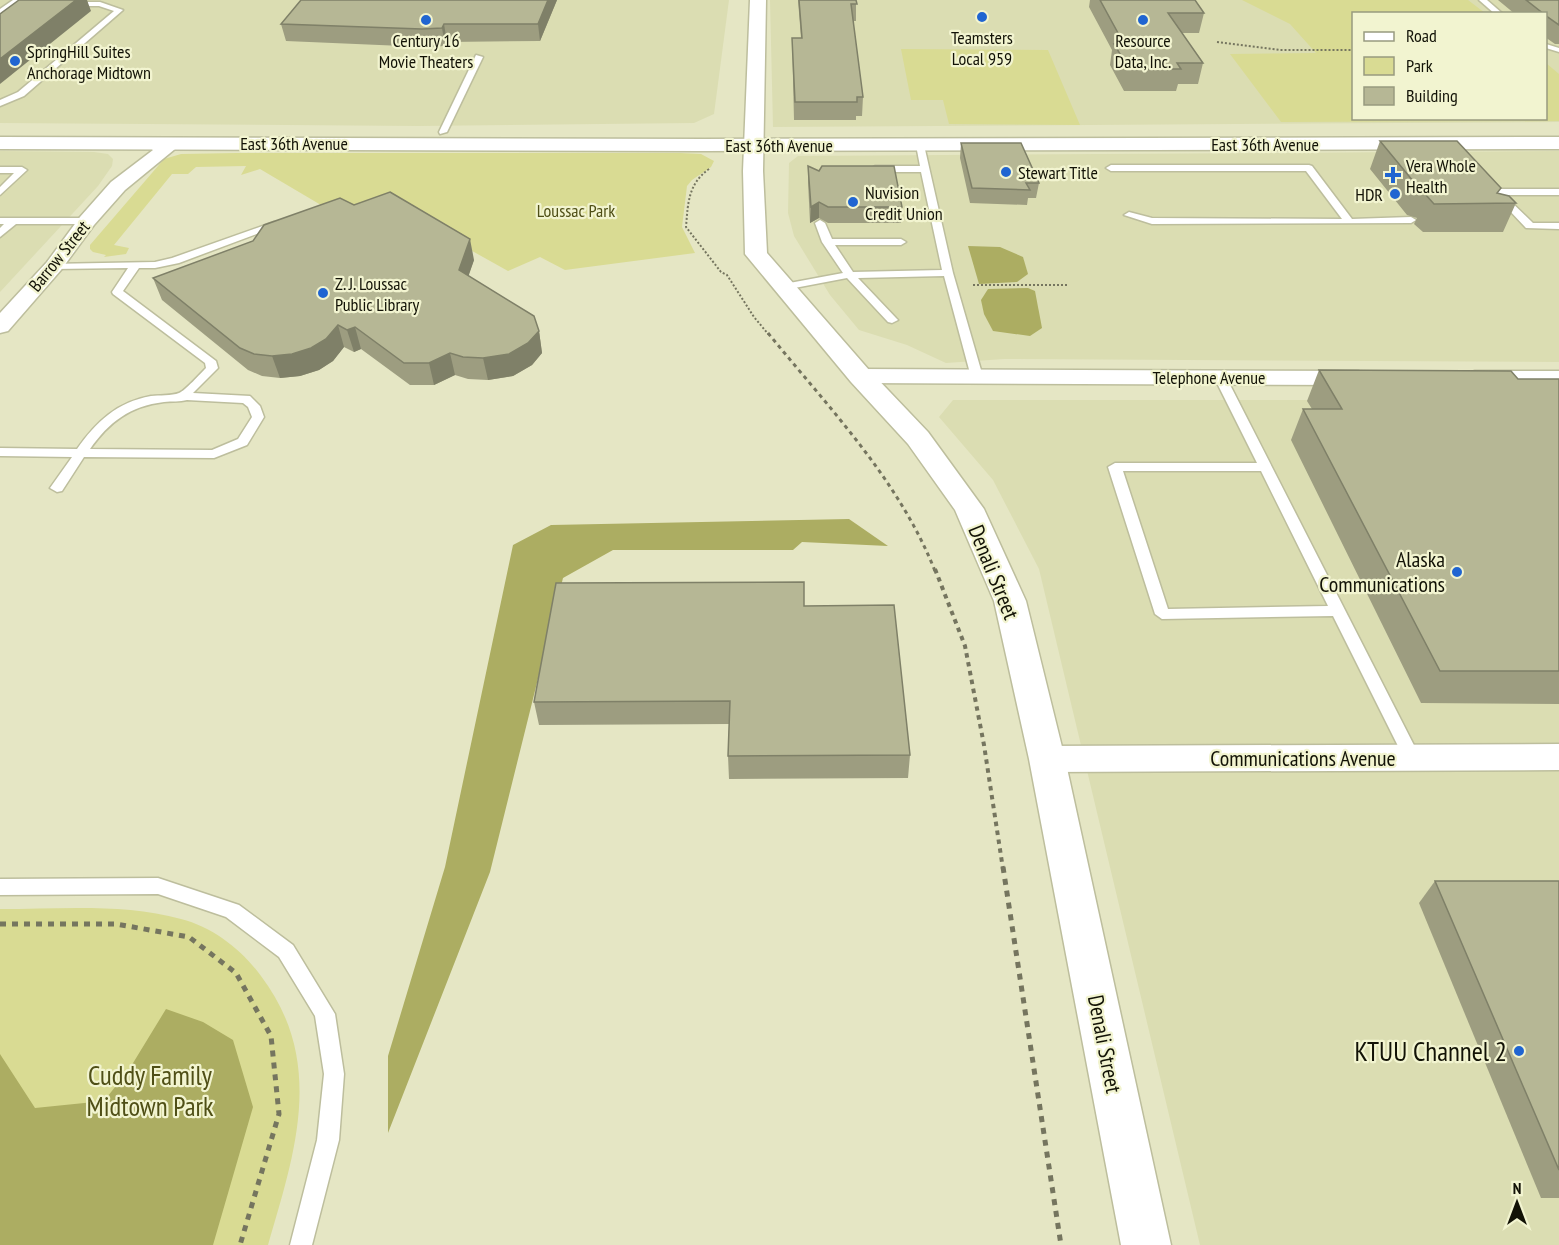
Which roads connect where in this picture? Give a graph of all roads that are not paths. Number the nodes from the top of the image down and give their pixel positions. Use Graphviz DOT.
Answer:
graph roads {
  1 [pos="758,0"];
  2 [pos="1483,0"];
  3 [pos="18,2"];
  4 [pos="57,3"];
  5 [pos="0,12"];
  6 [pos="1498,12"];
  7 [pos="479,57"];
  8 [pos="0,103"];
  9 [pos="0,132"];
  10 [pos="443,132"];
  11 [pos="1559,132"];
  12 [pos="1559,138"];
  13 [pos="753,139"];
  14 [pos="162,140"];
  15 [pos="0,143"];
  16 [pos="1559,143"];
  17 [pos="920,145"];
  18 [pos="1453,147"];
  19 [pos="1112,168"];
  20 [pos="926,169"];
  21 [pos="0,170"];
  22 [pos="860,170"];
  23 [pos="1489,184"];
  24 [pos="0,192"];
  25 [pos="1497,192"];
  26 [pos="1559,192"];
  27 [pos="1129,215"];
  28 [pos="1411,220"];
  29 [pos="0,221"];
  30 [pos="13,221"];
  31 [pos="87,221"];
  32 [pos="285,221"];
  33 [pos="1349,222"];
  34 [pos="820,223"];
  35 [pos="1559,226"];
  36 [pos="0,234"];
  37 [pos="827,242"];
  38 [pos="901,242"];
  39 [pos="136,265"];
  40 [pos="54,266"];
  41 [pos="948,273"];
  42 [pos="849,275"];
  43 [pos="784,287"];
  44 [pos="892,320"];
  45 [pos="0,326"];
  46 [pos="860,376"];
  47 [pos="978,377"];
  48 [pos="1220,377"];
  49 [pos="1384,378"];
  50 [pos="1455,378"];
  51 [pos="1559,378"];
  52 [pos="182,398"];
  53 [pos="0,452"];
  54 [pos="82,452"];
  55 [pos="1265,467"];
  56 [pos="57,488"];
  57 [pos="1338,610"];
  58 [pos="1412,757"];
  59 [pos="1559,757"];
  60 [pos="1047,759"];
  61 [pos="0,887"];
  62 [pos="301,1245"];
  63 [pos="1146,1245"];
  1 -- 13 [label="main road, Denali Street"];
  2 -- 6 [label="lane"];
  3 -- 5 [label="lane"];
  4 -- 8 [label="lane"];
  7 -- 10 [label="lane"];
  9 -- 14 [label="main road, East 36th Avenue"];
  10 -- 13 [label="main road, East 36th Avenue"];
  10 -- 14 [label="main road, East 36th Avenue"];
  11 -- 13 [label="main road, East 36th Avenue"];
  12 -- 18 [label="main road"];
  13 -- 14 [label="main road, East 36th Avenue"];
  13 -- 17 [label="main road, East 36th Avenue"];
  13 -- 43 [label="main road, Denali Street"];
  14 -- 15 [label="main road, East 36th Avenue"];
  14 -- 31 [label="street, Barrow Street"];
  16 -- 18 [label="main road, East 36th Avenue"];
  17 -- 18 [label="main road, East 36th Avenue"];
  17 -- 20 [label="lane"];
  19 -- 33 [label="lane"];
  20 -- 22 [label="lane"];
  20 -- 41 [label="lane"];
  21 -- 24 [label="lane"];
  23 -- 25 [label="lane"];
  25 -- 26 [label="lane"];
  25 -- 35 [label="lane"];
  27 -- 33 [label="lane"];
  28 -- 33 [label="lane"];
  29 -- 30 [label="lane"];
  30 -- 31 [label="lane"];
  30 -- 36 [label="lane"];
  31 -- 40 [label="street, Barrow Street"];
  32 -- 39 [label="lane"];
  34 -- 37 [label="lane"];
  37 -- 38 [label="lane"];
  37 -- 42 [label="lane"];
  39 -- 40 [label="lane"];
  39 -- 52 [label="lane"];
  40 -- 45 [label="street, Barrow Street"];
  41 -- 42 [label="lane"];
  41 -- 47 [label="lane"];
  42 -- 43 [label="lane"];
  42 -- 44 [label="lane"];
  43 -- 46 [label="main road, Denali Street"];
  46 -- 47 [label="street, Telephone Avenue"];
  46 -- 60 [label="main road, Denali Street"];
  47 -- 48 [label="street, Telephone Avenue"];
  48 -- 49 [label="street, Telephone Avenue"];
  48 -- 55 [label="lane"];
  50 -- 51 [label="street"];
  52 -- 54 [label="lane"];
  52 -- 54 [label="lane"];
  53 -- 54 [label="lane"];
  54 -- 56 [label="lane"];
  55 -- 57 [label="lane"];
  55 -- 57 [label="lane"];
  57 -- 58 [label="lane"];
  58 -- 59 [label="street, Communications Avenue"];
  58 -- 60 [label="street, Communications Avenue"];
  60 -- 63 [label="main road, Denali Street"];
  61 -- 62 [label="lane"];
}
